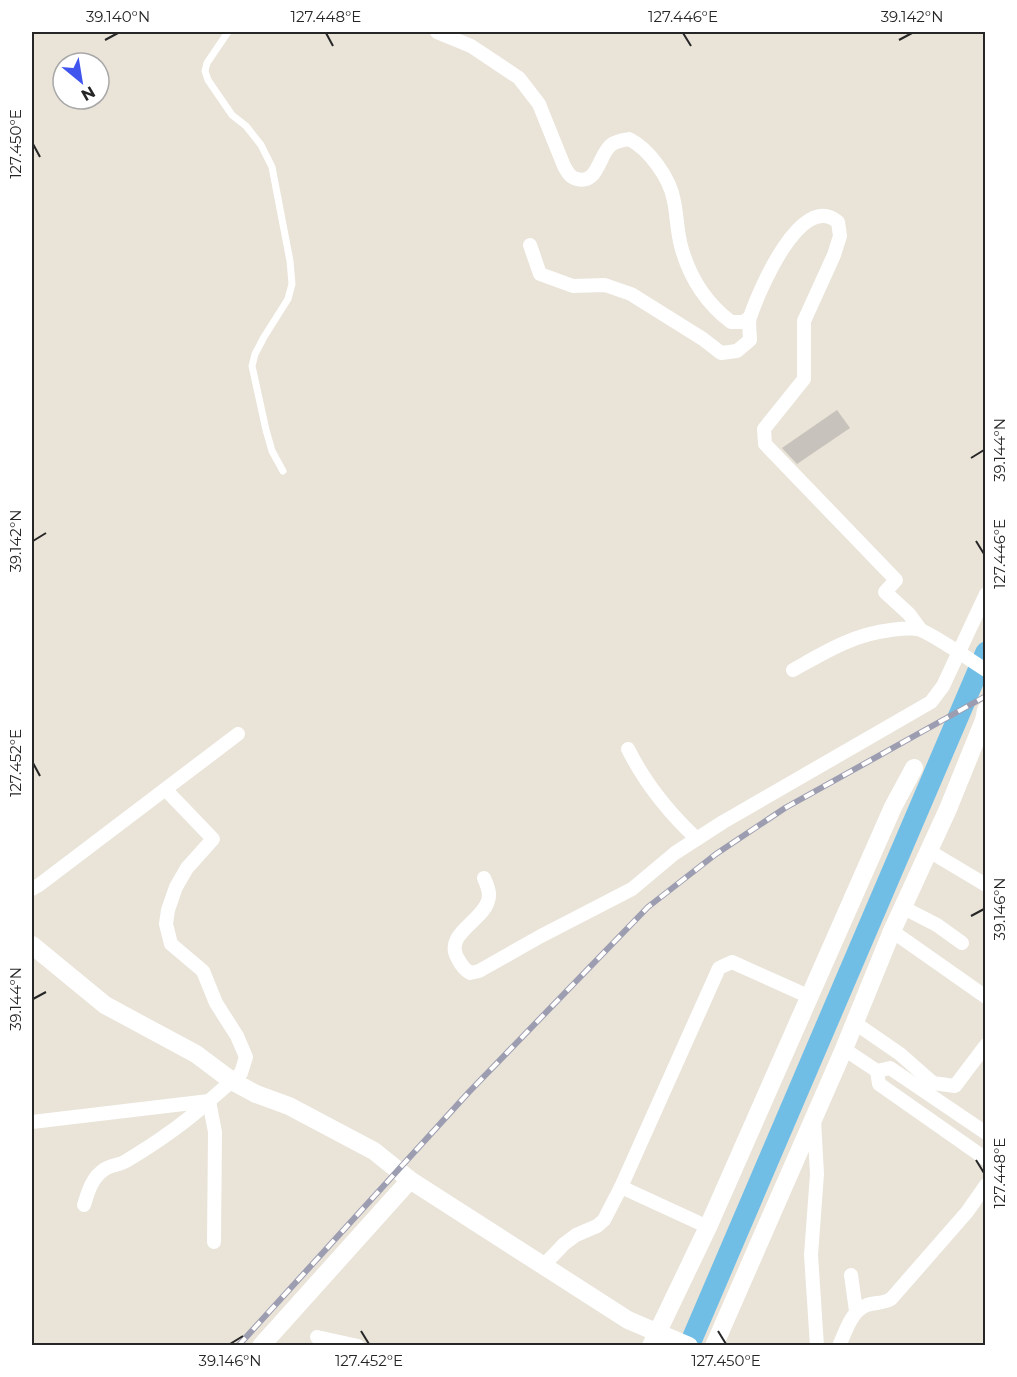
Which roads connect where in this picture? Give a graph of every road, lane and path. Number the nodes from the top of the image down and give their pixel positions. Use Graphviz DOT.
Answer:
graph roads {
  1 [pos="228,32"];
  2 [pos="437,32"];
  3 [pos="530,245"];
  4 [pos="749,318"];
  5 [pos="283,471"];
  6 [pos="986,594"];
  7 [pos="920,629"];
  8 [pos="960,655"];
  9 [pos="793,670"];
  10 [pos="984,670"];
  11 [pos="986,710"];
  12 [pos="238,734"];
  13 [pos="628,749"];
  14 [pos="914,768"];
  15 [pos="166,790"];
  16 [pos="697,839"];
  17 [pos="929,851"];
  18 [pos="484,878"];
  19 [pos="986,885"];
  20 [pos="32,889"];
  21 [pos="904,908"];
  22 [pos="892,932"];
  23 [pos="962,943"];
  24 [pos="32,945"];
  25 [pos="810,997"];
  26 [pos="986,997"];
  27 [pos="855,1023"];
  28 [pos="986,1045"];
  29 [pos="844,1049"];
  30 [pos="877,1071"];
  31 [pos="232,1081"];
  32 [pos="210,1101"];
  33 [pos="814,1115"];
  34 [pos="32,1122"];
  35 [pos="986,1133"];
  36 [pos="986,1159"];
  37 [pos="410,1179"];
  38 [pos="986,1185"];
  39 [pos="621,1187"];
  40 [pos="84,1205"];
  41 [pos="708,1227"];
  42 [pos="214,1242"];
  43 [pos="543,1266"];
  44 [pos="851,1275"];
  45 [pos="856,1311"];
  46 [pos="317,1337"];
  47 [pos="658,1338"];
  48 [pos="261,1346"];
  49 [pos="358,1346"];
  50 [pos="689,1346"];
  51 [pos="714,1346"];
  52 [pos="817,1346"];
  53 [pos="839,1346"];
  1 -- 5 [label="lane"];
  2 -- 4 [label="street"];
  3 -- 4 [label="street"];
  4 -- 7 [label="street"];
  6 -- 8 [label="street"];
  7 -- 8 [label="street"];
  7 -- 9 [label="street"];
  8 -- 10 [label="street"];
  8 -- 16 [label="street"];
  11 -- 17 [label="street"];
  12 -- 15 [label="street"];
  13 -- 16 [label="street"];
  14 -- 25 [label="street"];
  15 -- 20 [label="street"];
  15 -- 31 [label="street"];
  16 -- 18 [label="street"];
  17 -- 19 [label="street"];
  17 -- 21 [label="street"];
  21 -- 22 [label="street"];
  21 -- 23 [label="street"];
  22 -- 26 [label="street"];
  22 -- 27 [label="street"];
  24 -- 31 [label="street"];
  25 -- 39 [label="street"];
  25 -- 41 [label="street"];
  27 -- 28 [label="street"];
  27 -- 29 [label="street"];
  29 -- 30 [label="street"];
  29 -- 33 [label="street"];
  30 -- 35 [label="street"];
  30 -- 36 [label="street"];
  31 -- 32 [label="street"];
  31 -- 37 [label="street"];
  32 -- 34 [label="street"];
  32 -- 40 [label="street"];
  32 -- 42 [label="street"];
  33 -- 51 [label="street"];
  33 -- 52 [label="street"];
  37 -- 43 [label="street"];
  37 -- 48 [label="street"];
  38 -- 45 [label="street"];
  39 -- 41 [label="street"];
  39 -- 43 [label="street"];
  41 -- 47 [label="street"];
  43 -- 47 [label="street"];
  44 -- 45 [label="street"];
  45 -- 53 [label="street"];
  46 -- 49 [label="street"];
  47 -- 50 [label="street"];
}
